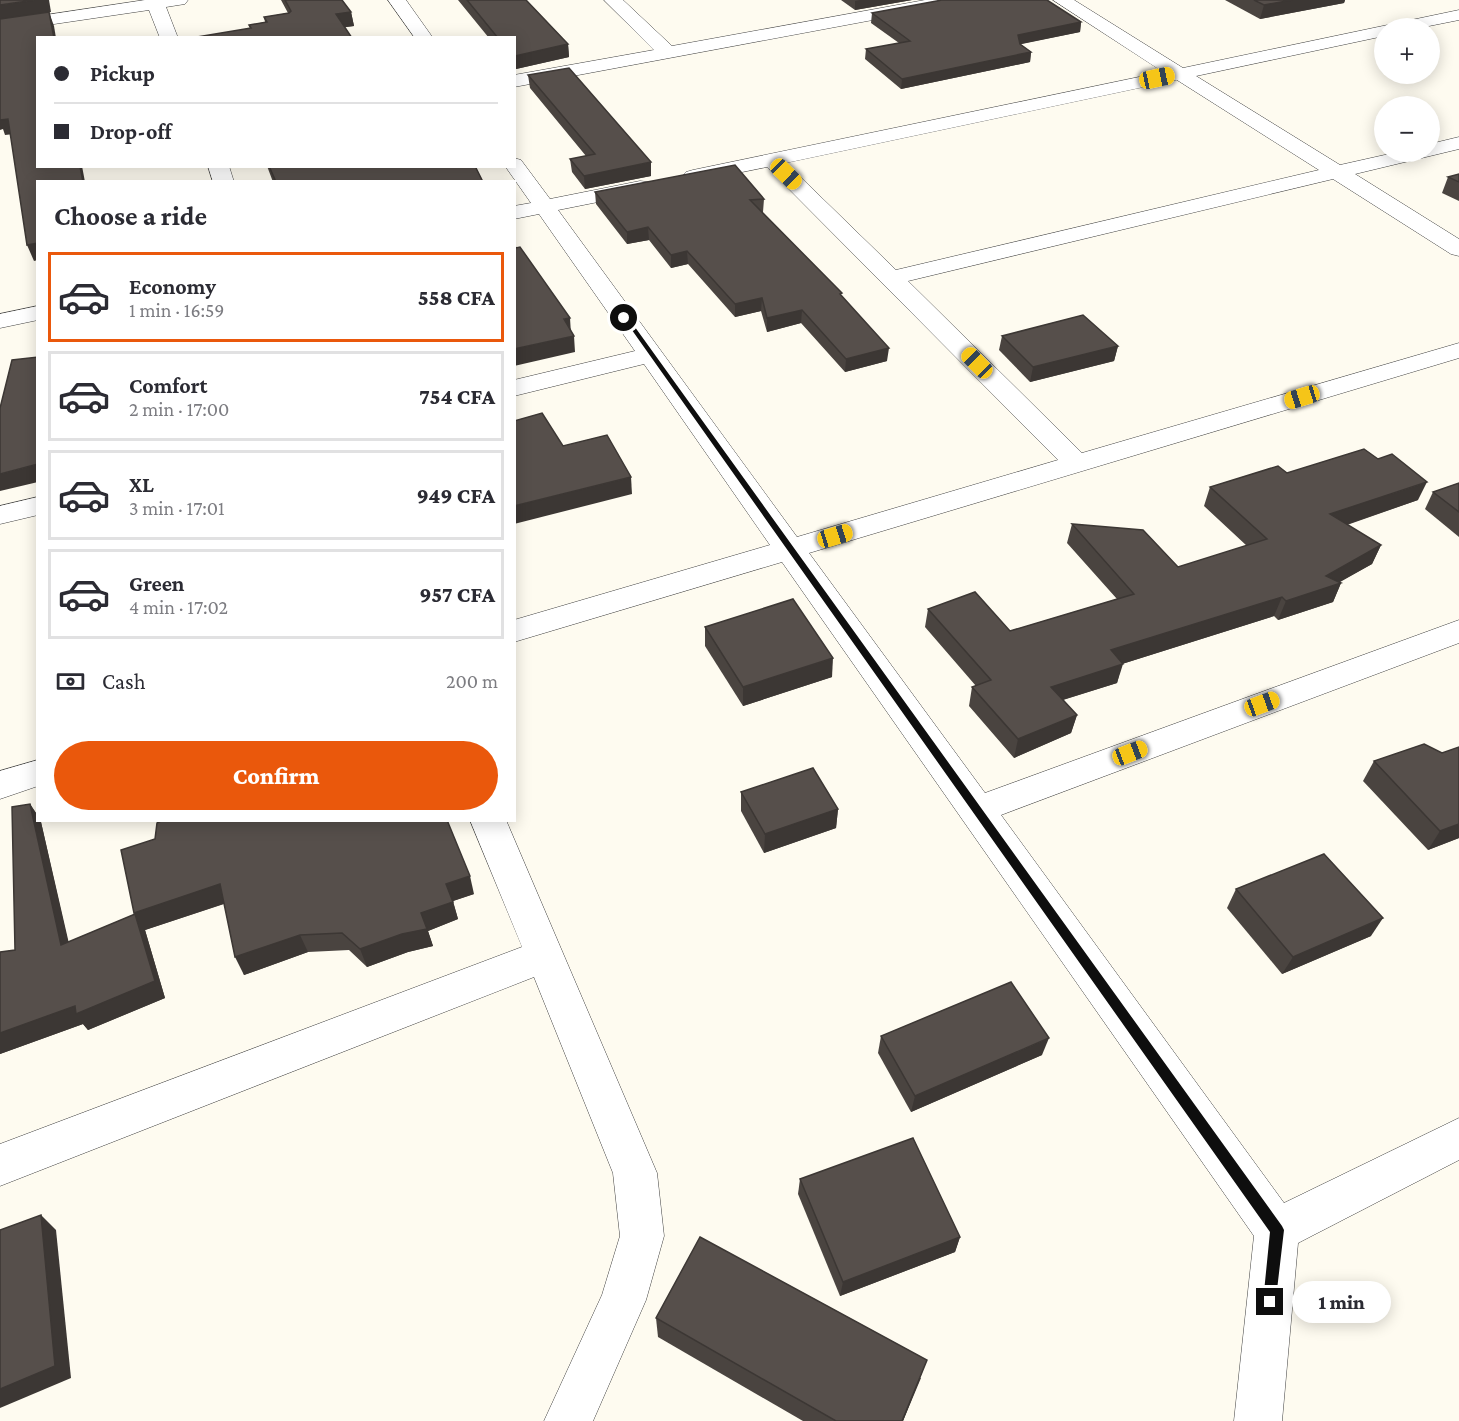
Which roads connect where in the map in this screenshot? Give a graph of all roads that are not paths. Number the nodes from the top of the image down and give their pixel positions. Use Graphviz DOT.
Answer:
graph roads {
  1 [pos="179,0"];
  2 [pos="397,0"];
  3 [pos="613,0"];
  4 [pos="953,0"];
  5 [pos="1062,0"];
  6 [pos="156,4"];
  7 [pos="826,7"];
  8 [pos="1459,15"];
  9 [pos="1440,19"];
  10 [pos="843,21"];
  11 [pos="0,27"];
  12 [pos="1374,33"];
  13 [pos="168,36"];
  14 [pos="423,36"];
  15 [pos="668,53"];
  16 [pos="1180,74"];
  17 [pos="516,81"];
  18 [pos="1459,142"];
  19 [pos="1440,147"];
  20 [pos="771,159"];
  21 [pos="1379,162"];
  22 [pos="515,168"];
  23 [pos="1336,172"];
  24 [pos="530,210"];
  25 [pos="1459,249"];
  26 [pos="892,278"];
  27 [pos="36,313"];
  28 [pos="0,321"];
  29 [pos="1459,350"];
  30 [pos="651,355"];
  31 [pos="516,388"];
  32 [pos="1078,464"];
  33 [pos="36,506"];
  34 [pos="0,515"];
  35 [pos="790,549"];
  36 [pos="516,631"];
  37 [pos="1459,631"];
  38 [pos="36,774"];
  39 [pos="0,784"];
  40 [pos="977,810"];
  41 [pos="489,822"];
  42 [pos="544,956"];
  43 [pos="1459,1138"];
  44 [pos="0,1165"];
  45 [pos="1277,1230"];
  46 [pos="568,1421"];
  47 [pos="1258,1421"];
  1 -- 6 [label="street"];
  2 -- 14 [label="street"];
  3 -- 15 [label="street"];
  4 -- 10 [label="street"];
  5 -- 16 [label="street"];
  6 -- 11 [label="street"];
  6 -- 13 [label="street"];
  7 -- 10 [label="street"];
  8 -- 9 [label="street"];
  10 -- 15 [label="street"];
  12 -- 16 [label="street"];
  15 -- 17 [label="street"];
  16 -- 20 [label="street"];
  16 -- 23 [label="street"];
  18 -- 19 [label="street"];
  20 -- 24 [label="street"];
  20 -- 26 [label="street"];
  21 -- 23 [label="street"];
  22 -- 24 [label="street"];
  23 -- 25 [label="street"];
  23 -- 26 [label="street"];
  24 -- 30 [label="street"];
  26 -- 32 [label="street"];
  27 -- 28 [label="street"];
  29 -- 32 [label="street"];
  30 -- 31 [label="street"];
  30 -- 35 [label="street"];
  32 -- 35 [label="street"];
  33 -- 34 [label="street"];
  35 -- 36 [label="street"];
  35 -- 40 [label="street"];
  37 -- 40 [label="street"];
  38 -- 39 [label="street"];
  40 -- 45 [label="street"];
  41 -- 42 [label="street"];
  42 -- 44 [label="street"];
  42 -- 46 [label="street"];
  43 -- 45 [label="street"];
  45 -- 47 [label="street"];
}
